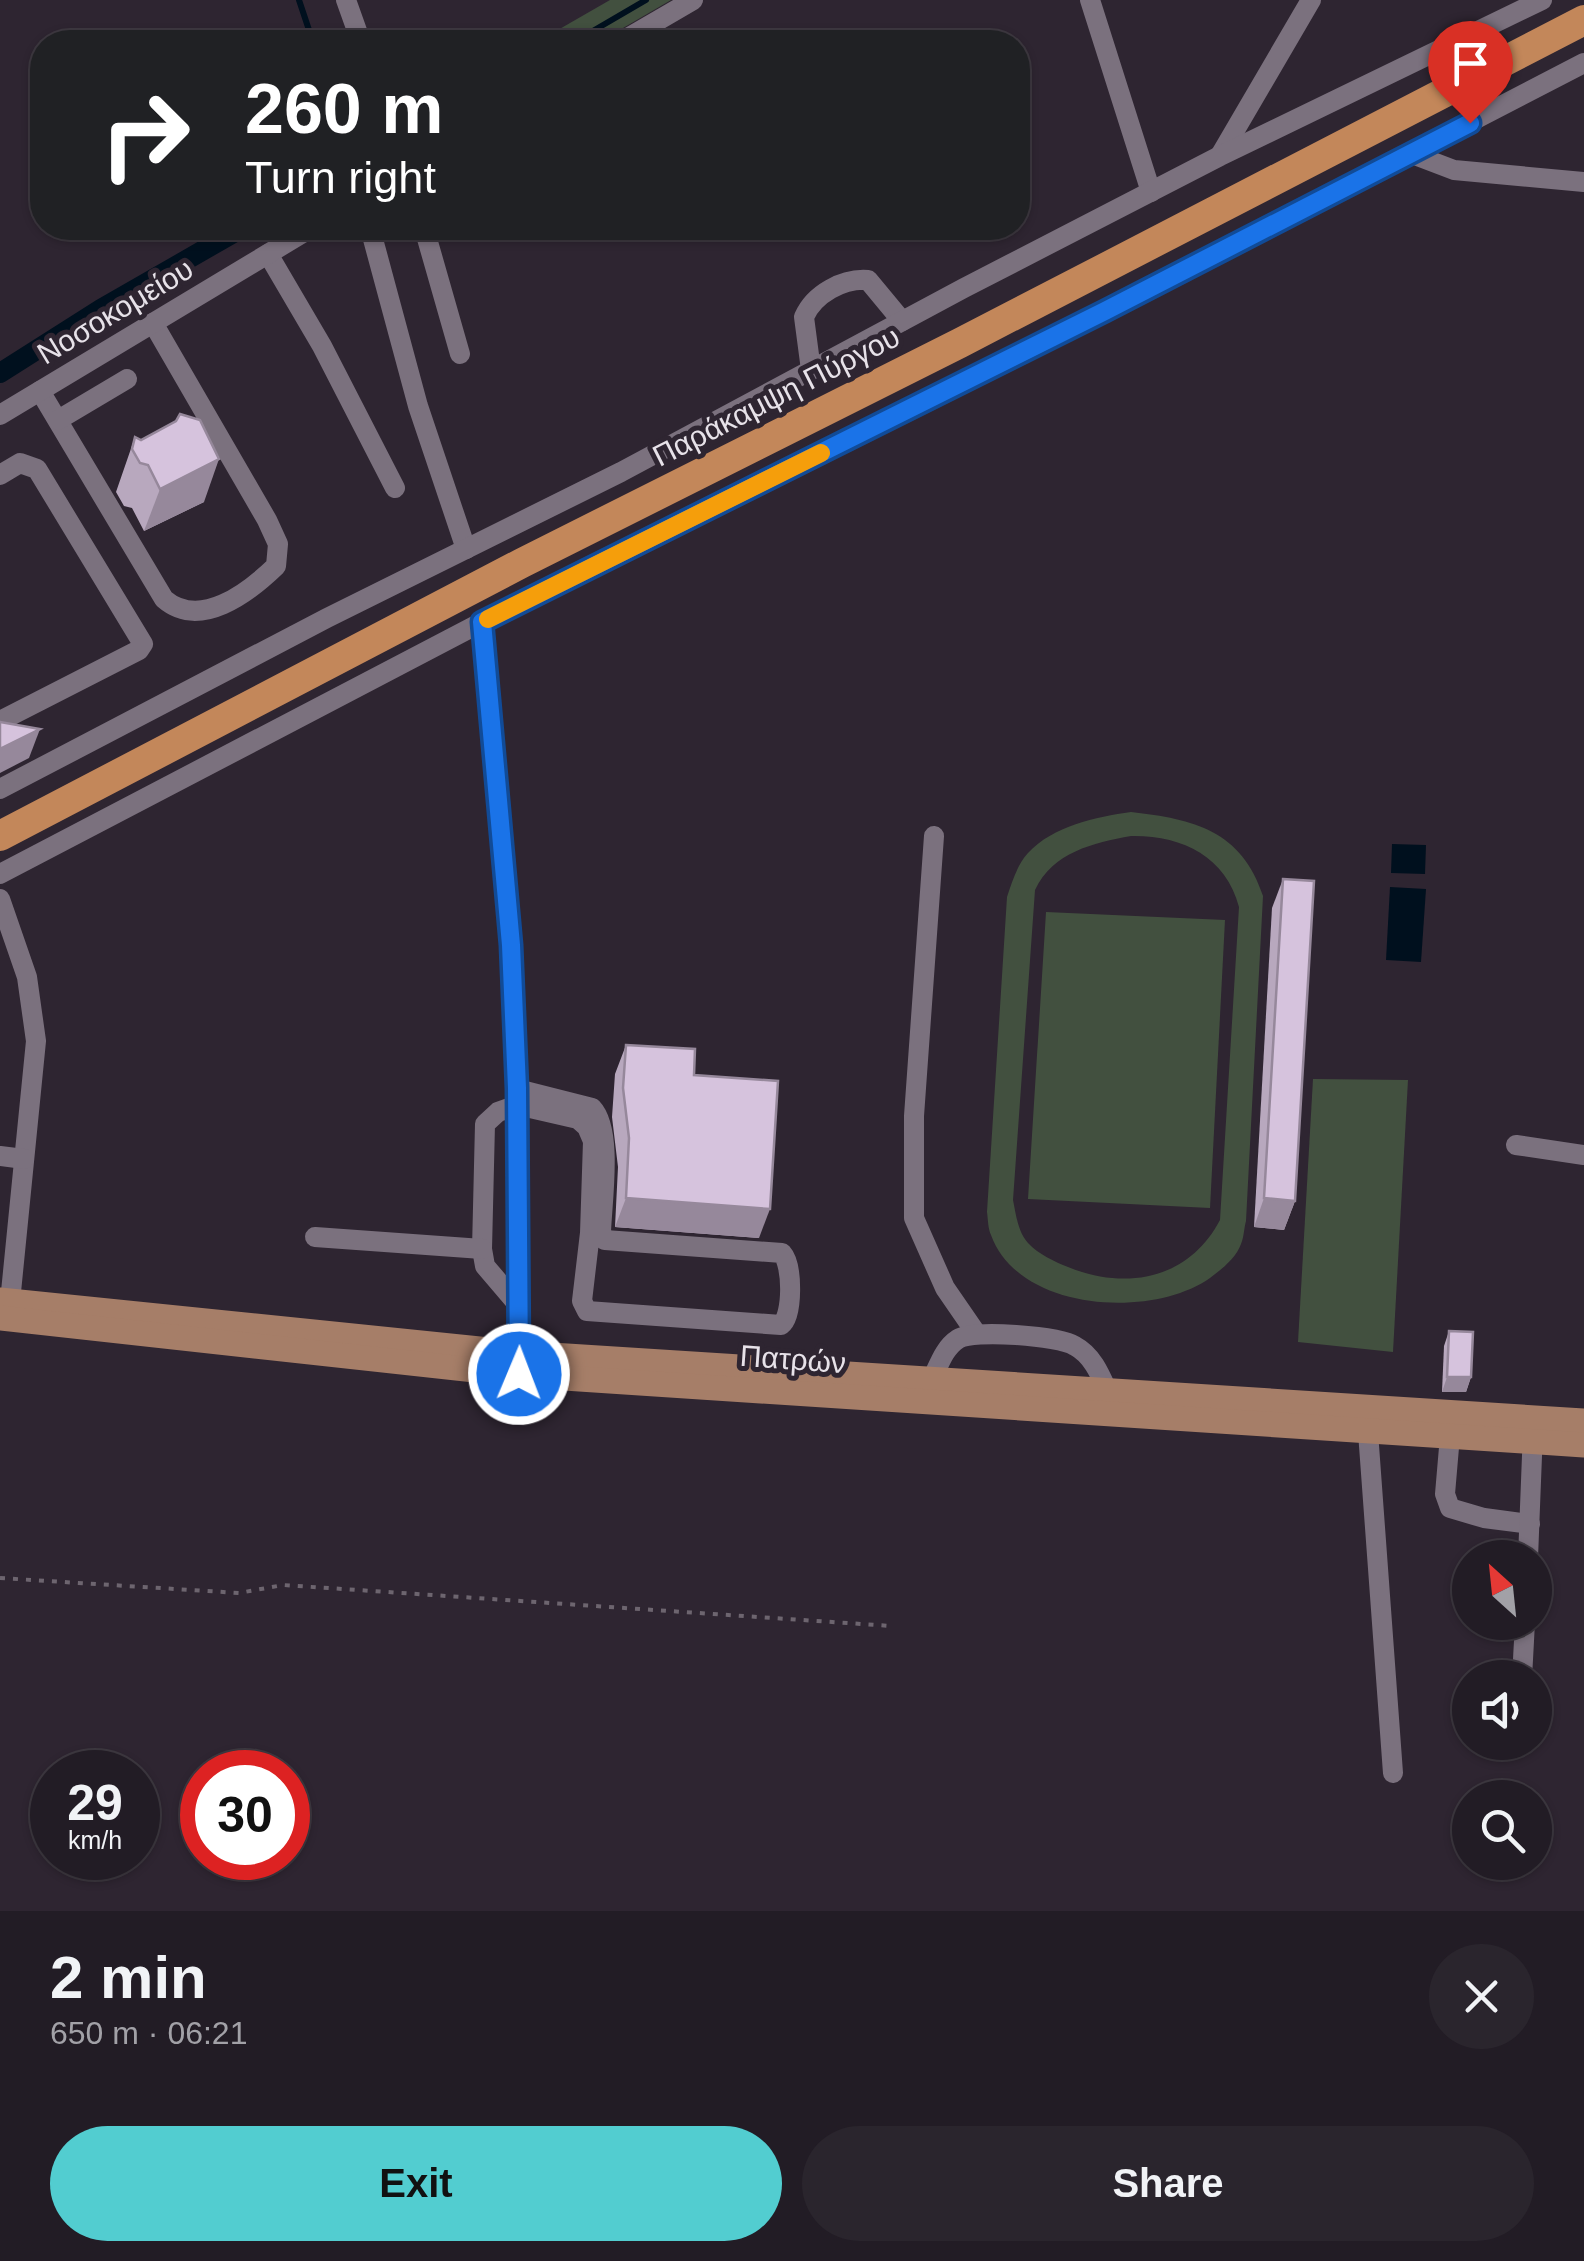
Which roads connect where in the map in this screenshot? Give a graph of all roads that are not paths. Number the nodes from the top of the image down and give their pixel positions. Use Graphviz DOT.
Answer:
graph roads {
  1 [pos="346,0"];
  2 [pos="692,0"];
  3 [pos="1090,0"];
  4 [pos="1312,0"];
  5 [pos="1542,0"];
  6 [pos="1584,20"];
  7 [pos="357,30"];
  8 [pos="641,30"];
  9 [pos="1584,62"];
  10 [pos="1412,154"];
  11 [pos="1220,156"];
  12 [pos="1584,182"];
  13 [pos="1152,192"];
  14 [pos="291,240"];
  15 [pos="373,240"];
  16 [pos="427,240"];
  17 [pos="268,254"];
  18 [pos="902,321"];
  19 [pos="153,323"];
  20 [pos="460,354"];
  21 [pos="811,370"];
  22 [pos="127,378"];
  23 [pos="40,392"];
  24 [pos="0,415"];
  25 [pos="58,420"];
  26 [pos="0,475"];
  27 [pos="395,488"];
  28 [pos="466,548"];
  29 [pos="482,622"];
  30 [pos="0,721"];
  31 [pos="0,788"];
  32 [pos="0,836"];
  33 [pos="934,836"];
  34 [pos="0,874"];
  35 [pos="0,900"];
  36 [pos="8,950"];
  37 [pos="517,1097"];
  38 [pos="1516,1145"];
  39 [pos="1584,1155"];
  40 [pos="0,1156"];
  41 [pos="24,1159"];
  42 [pos="314,1237"];
  43 [pos="482,1248"];
  44 [pos="520,1307"];
  45 [pos="4,1310"];
  46 [pos="976,1333"];
  47 [pos="520,1364"];
  48 [pos="932,1379"];
  49 [pos="814,1382"];
  50 [pos="1107,1390"];
  51 [pos="1584,1421"];
  52 [pos="1451,1424"];
  53 [pos="1533,1430"];
  54 [pos="1368,1432"];
  55 [pos="1584,1445"];
  56 [pos="1530,1524"];
  57 [pos="1529,1540"];
  58 [pos="1393,1773"];
  1 -- 7 [label="street"];
  2 -- 8 [label="street"];
  3 -- 13 [label="street"];
  4 -- 11 [label="street"];
  5 -- 11 [label="street"];
  6 -- 32 [label="highway, Παράκαμψη Πύργου"];
  9 -- 10 [label="street"];
  10 -- 12 [label="street"];
  10 -- 29 [label="street"];
  11 -- 13 [label="street"];
  13 -- 18 [label="street"];
  14 -- 17 [label="street, Νοσοκομείου"];
  15 -- 28 [label="street"];
  16 -- 20 [label="street"];
  17 -- 19 [label="street, Νοσοκομείου"];
  17 -- 27 [label="street"];
  18 -- 21 [label="street"];
  18 -- 21 [label="street"];
  19 -- 23 [label="street, Νοσοκομείου"];
  19 -- 25 [label="street"];
  21 -- 28 [label="street"];
  22 -- 25 [label="street"];
  23 -- 24 [label="street, Νοσοκομείου"];
  23 -- 25 [label="street"];
  26 -- 30 [label="street"];
  28 -- 31 [label="street"];
  29 -- 34 [label="street"];
  29 -- 37 [label="street"];
  33 -- 46 [label="street"];
  35 -- 36 [label="street"];
  36 -- 41 [label="street"];
  37 -- 37 [label="street"];
  37 -- 43 [label="street"];
  37 -- 44 [label="street"];
  38 -- 39 [label="street"];
  40 -- 41 [label="street"];
  41 -- 45 [label="street"];
  42 -- 43 [label="street"];
  43 -- 44 [label="street"];
  44 -- 47 [label="street"];
  45 -- 47 [label="main road, Πατρών"];
  46 -- 48 [label="street"];
  46 -- 50 [label="street"];
  47 -- 49 [label="main road, Πατρών"];
  48 -- 49 [label="main road, Πατρών"];
  48 -- 50 [label="main road, Πατρών"];
  49 -- 54 [label="main road, Πατρών"];
  50 -- 52 [label="main road, Πατρών"];
  51 -- 53 [label="main road, Πατρών"];
  52 -- 53 [label="main road, Πατρών"];
  52 -- 54 [label="main road, Πατρών"];
  52 -- 56 [label="street"];
  53 -- 55 [label="main road, Πατρών"];
  53 -- 56 [label="street"];
  54 -- 58 [label="street"];
  56 -- 57 [label="street"];
}
